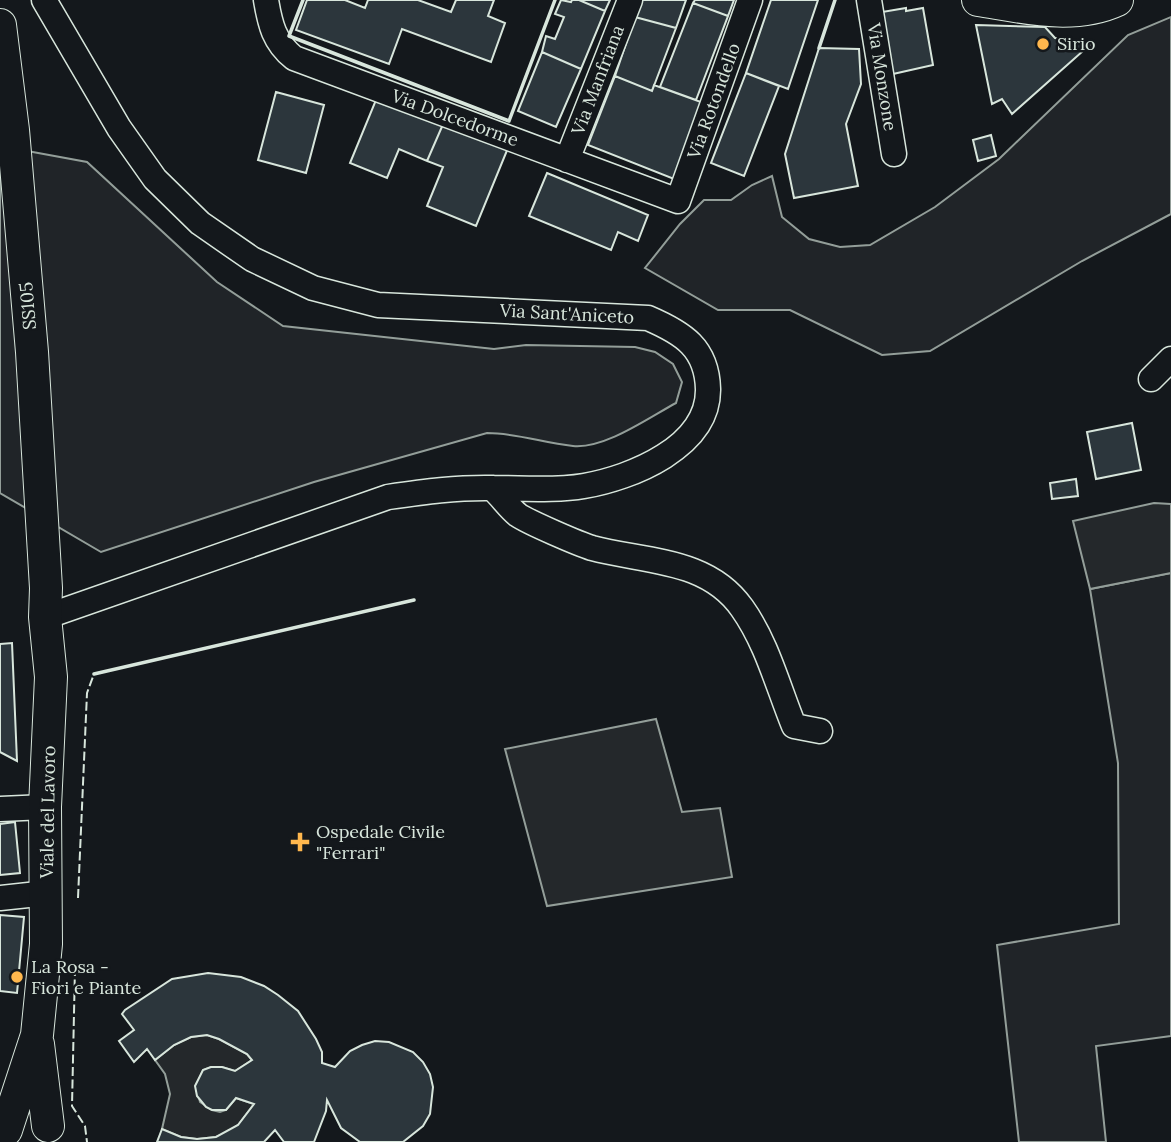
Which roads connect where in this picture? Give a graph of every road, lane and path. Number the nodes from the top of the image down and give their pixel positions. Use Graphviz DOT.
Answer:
graph roads {
  1 [pos="44,0"];
  2 [pos="266,0"];
  3 [pos="630,0"];
  4 [pos="750,0"];
  5 [pos="869,0"];
  6 [pos="978,0"];
  7 [pos="1117,0"];
  8 [pos="1045,5"];
  9 [pos="1,43"];
  10 [pos="894,154"];
  11 [pos="567,160"];
  12 [pos="678,201"];
  13 [pos="1171,359"];
  14 [pos="1151,379"];
  15 [pos="492,488"];
  16 [pos="46,602"];
  17 [pos="820,731"];
  18 [pos="45,807"];
  19 [pos="0,810"];
  20 [pos="47,894"];
  21 [pos="0,898"];
  22 [pos="37,1035"];
  23 [pos="3,1133"];
  24 [pos="55,1134"];
  1 -- 15 [label="street, Via Sant'Aniceto"];
  2 -- 11 [label="street, Via Dolcedorme"];
  3 -- 11 [label="street, Via Manfriana"];
  4 -- 12 [label="street, Via Rotondello"];
  5 -- 10 [label="street, Via Monzone"];
  6 -- 8 [label="main road"];
  7 -- 8 [label="main road"];
  9 -- 16 [label="main road, SS105 / SS105"];
  11 -- 12 [label="street, Via Dolcedorme"];
  13 -- 14 [label="street"];
  15 -- 16 [label="street, Via Sant'Aniceto"];
  15 -- 17 [label="street"];
  16 -- 18 [label="main road, Viale del Lavoro / SS105"];
  18 -- 19 [label="street"];
  18 -- 20 [label="main road, Viale del Lavoro / SS105"];
  20 -- 21 [label="street"];
  20 -- 22 [label="main road, Viale del Lavoro / SS105"];
  22 -- 23 [label="main road, Viale del Lavoro / SS105"];
  22 -- 24 [label="main road, Viale del Lavoro / SS105"];
  23 -- 24 [label="main road"];
}
